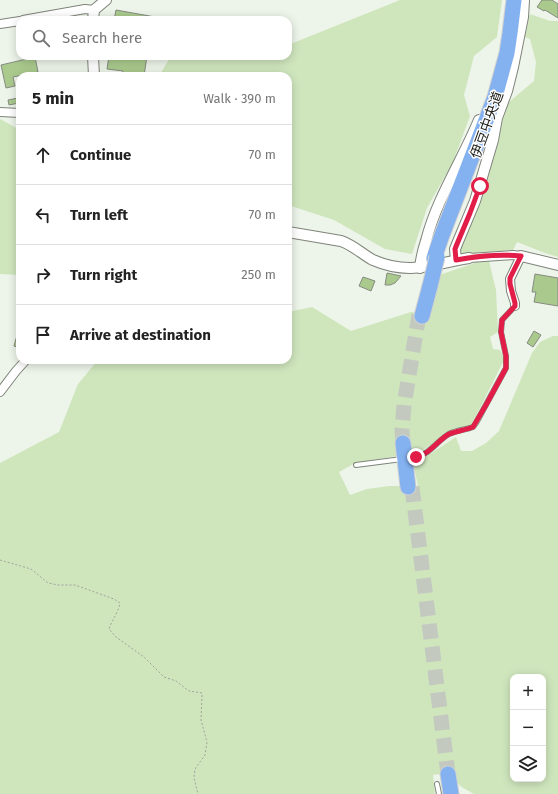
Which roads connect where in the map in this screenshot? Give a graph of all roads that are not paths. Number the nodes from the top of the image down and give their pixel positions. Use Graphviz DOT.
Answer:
graph roads {
  1 [pos="106,0"];
  2 [pos="524,0"];
  3 [pos="527,0"];
  4 [pos="513,7"];
  5 [pos="93,15"];
  6 [pos="44,16"];
  7 [pos="16,21"];
  8 [pos="0,24"];
  9 [pos="94,60"];
  10 [pos="94,72"];
  11 [pos="0,112"];
  12 [pos="16,112"];
  13 [pos="497,118"];
  14 [pos="465,151"];
  15 [pos="455,208"];
  16 [pos="292,233"];
  17 [pos="436,255"];
  18 [pos="521,256"];
  19 [pos="469,258"];
  20 [pos="456,260"];
  21 [pos="558,265"];
  22 [pos="420,268"];
  23 [pos="515,306"];
  24 [pos="421,315"];
  25 [pos="22,364"];
  26 [pos="0,392"];
  27 [pos="405,442"];
  28 [pos="416,457"];
  29 [pos="402,459"];
  30 [pos="356,465"];
  31 [pos="410,487"];
  32 [pos="444,782"];
  33 [pos="438,794"];
  34 [pos="451,794"];
  1 -- 5 [label="street"];
  2 -- 4 [label="street"];
  3 -- 4 [label="street"];
  4 -- 13 [label="street"];
  4 -- 14 [label="street"];
  4 -- 15 [label="highway, 伊豆中央道"];
  4 -- 17 [label="highway, 伊豆中央道"];
  5 -- 6 [label="street"];
  7 -- 8 [label="street"];
  9 -- 10 [label="street"];
  11 -- 12 [label="street"];
  13 -- 15 [label="highway"];
  13 -- 20 [label="street"];
  14 -- 17 [label="highway"];
  14 -- 22 [label="street"];
  15 -- 17 [label="highway, 伊豆中央道"];
  16 -- 22 [label="street"];
  17 -- 24 [label="highway, 伊豆中央道, bridge"];
  18 -- 19 [label="street"];
  18 -- 21 [label="street"];
  18 -- 23 [label="street"];
  19 -- 20 [label="street"];
  20 -- 22 [label="street"];
  23 -- 28 [label="lane"];
  25 -- 26 [label="street"];
  27 -- 31 [label="highway"];
  29 -- 30 [label="lane"];
  32 -- 33 [label="lane"];
  32 -- 34 [label="highway"];
}
